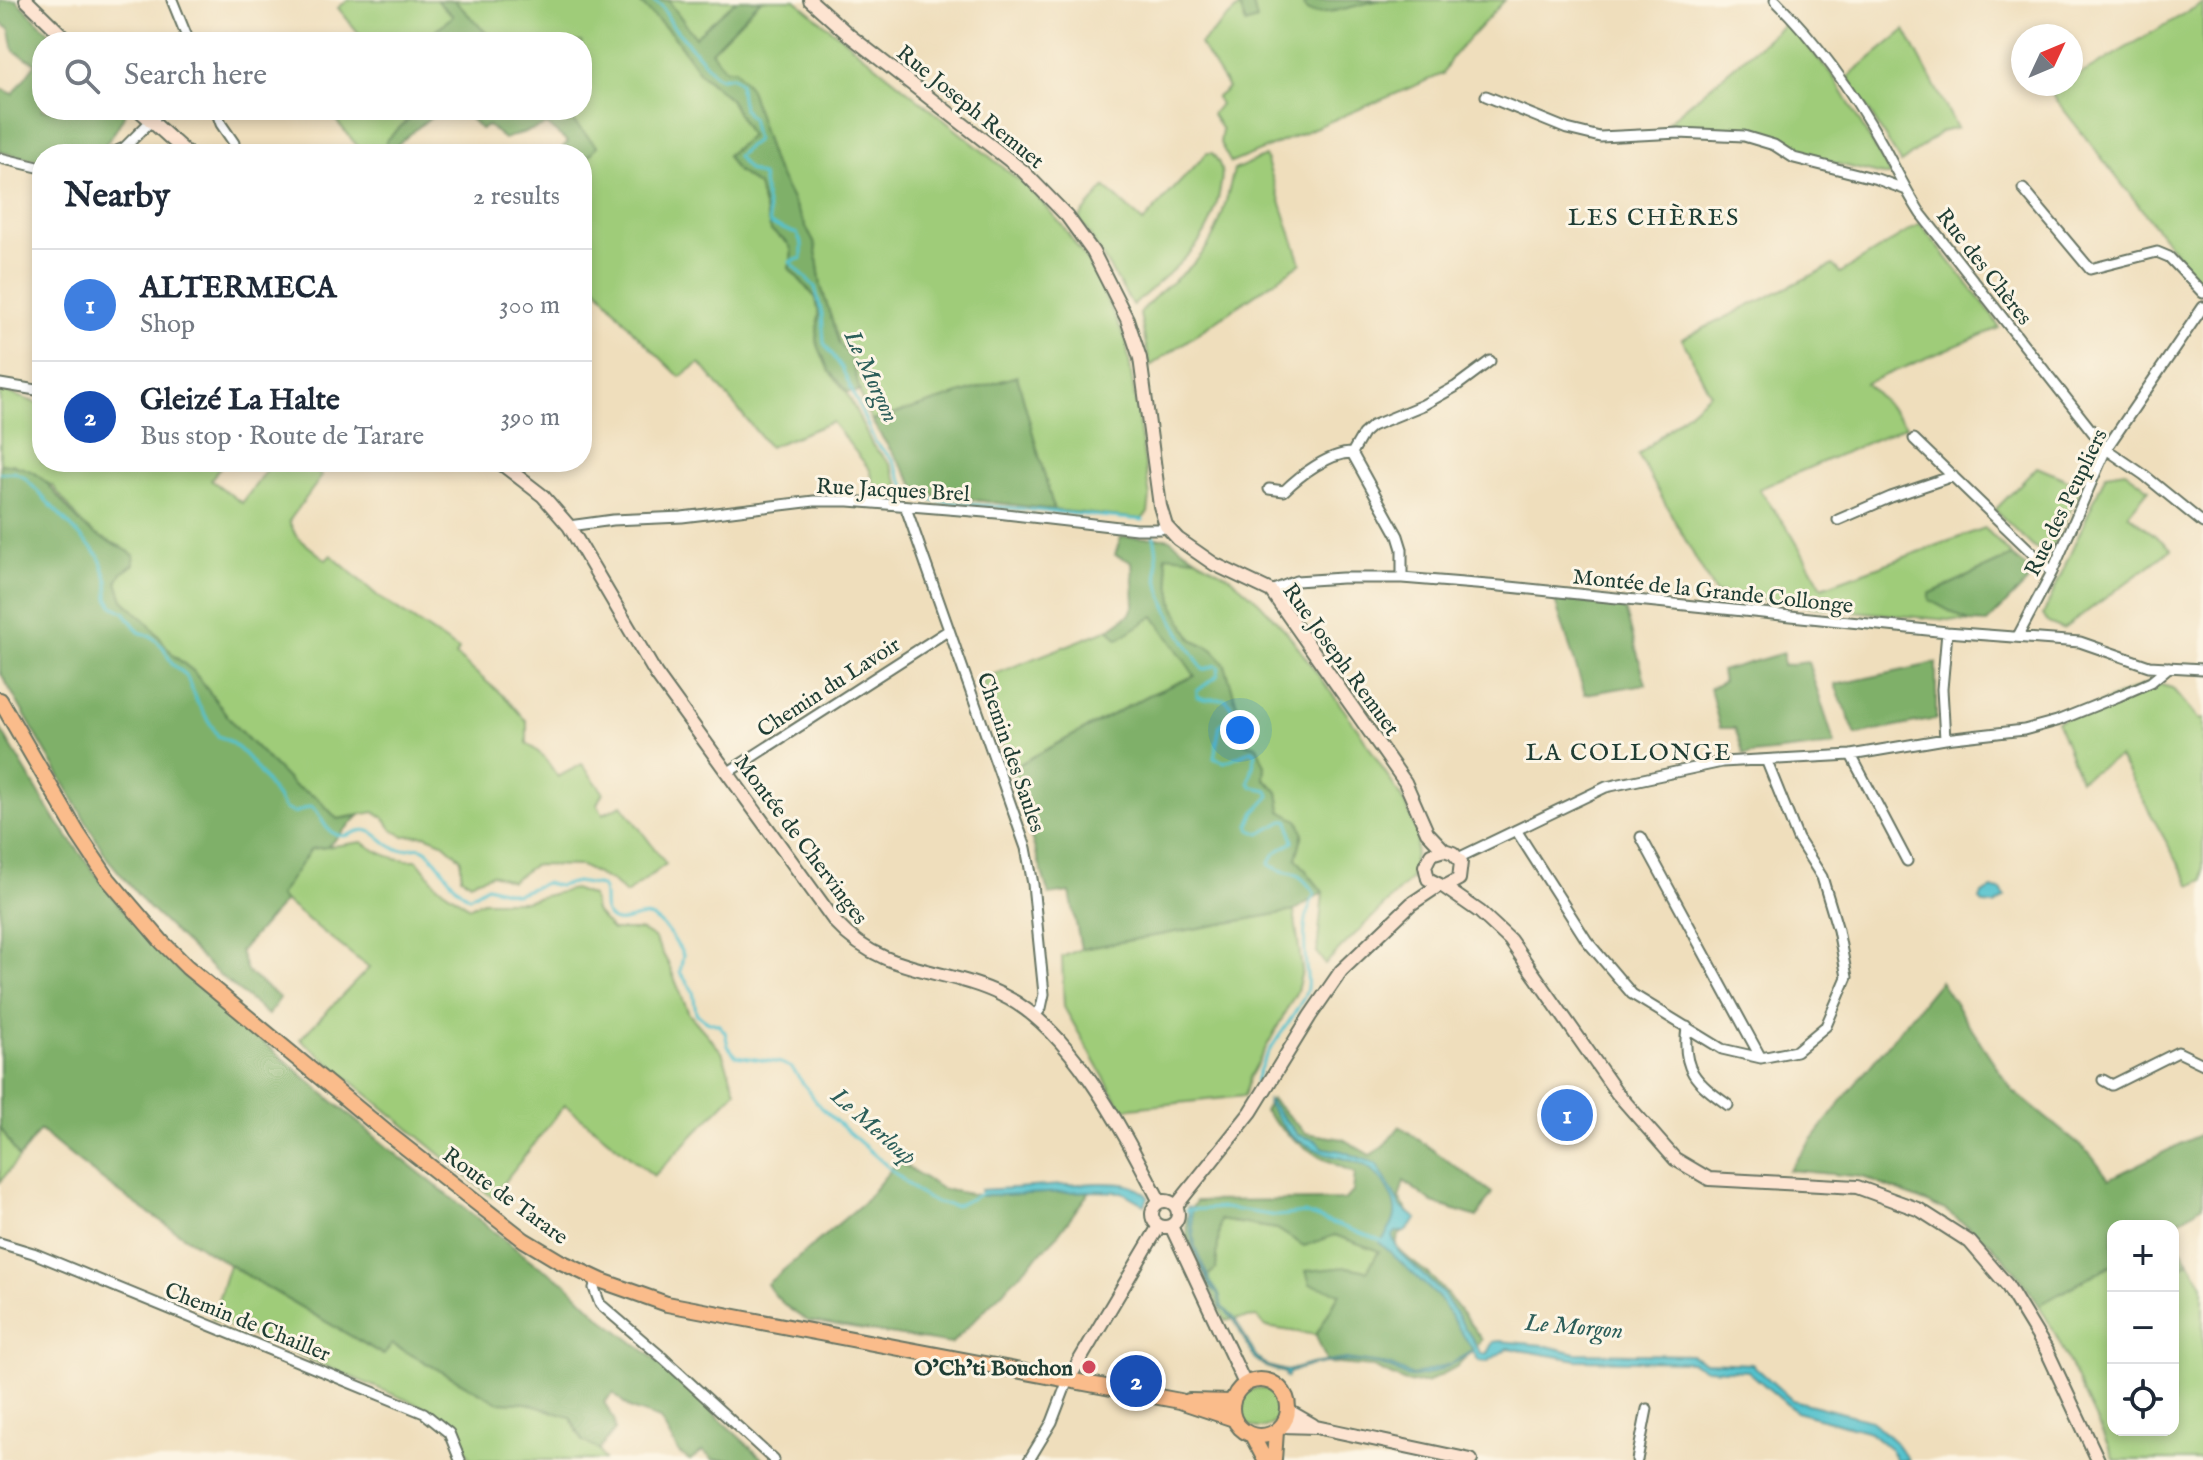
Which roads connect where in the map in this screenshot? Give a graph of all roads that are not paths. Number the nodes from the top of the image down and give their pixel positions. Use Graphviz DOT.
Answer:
graph roads {
  1 [pos="26,0"];
  2 [pos="172,0"];
  3 [pos="810,0"];
  4 [pos="1775,0"];
  5 [pos="59,32"];
  6 [pos="185,32"];
  7 [pos="1486,96"];
  8 [pos="220,120"];
  9 [pos="150,121"];
  10 [pos="234,143"];
  11 [pos="131,144"];
  12 [pos="176,144"];
  13 [pos="0,158"];
  14 [pos="32,166"];
  15 [pos="1904,189"];
  16 [pos="2023,189"];
  17 [pos="2203,293"];
  18 [pos="2203,307"];
  19 [pos="1490,361"];
  20 [pos="0,384"];
  21 [pos="32,389"];
  22 [pos="1914,439"];
  23 [pos="2106,449"];
  24 [pos="1352,453"];
  25 [pos="512,472"];
  26 [pos="1953,476"];
  27 [pos="1269,489"];
  28 [pos="906,508"];
  29 [pos="1838,520"];
  30 [pos="2203,523"];
  31 [pos="569,526"];
  32 [pos="1166,526"];
  33 [pos="2052,572"];
  34 [pos="1402,578"];
  35 [pos="1271,591"];
  36 [pos="949,630"];
  37 [pos="1947,632"];
  38 [pos="2018,636"];
  39 [pos="2169,667"];
  40 [pos="2203,669"];
  41 [pos="0,700"];
  42 [pos="1945,739"];
  43 [pos="1851,755"];
  44 [pos="1767,762"];
  45 [pos="727,773"];
  46 [pos="1516,830"];
  47 [pos="1427,832"];
  48 [pos="1641,837"];
  49 [pos="1444,850"];
  50 [pos="1458,858"];
  51 [pos="1907,861"];
  52 [pos="1426,862"];
  53 [pos="1461,873"];
  54 [pos="1441,886"];
  55 [pos="1411,904"];
  56 [pos="1480,912"];
  57 [pos="1036,1015"];
  58 [pos="1687,1027"];
  59 [pos="1761,1058"];
  60 [pos="2203,1064"];
  61 [pos="2103,1080"];
  62 [pos="1728,1105"];
  63 [pos="1160,1202"];
  64 [pos="1176,1206"];
  65 [pos="1165,1226"];
  66 [pos="0,1243"];
  67 [pos="597,1279"];
  68 [pos="1068,1380"];
  69 [pos="1245,1384"];
  70 [pos="1180,1401"];
  71 [pos="1233,1402"];
  72 [pos="1647,1409"];
  73 [pos="1287,1410"];
  74 [pos="1234,1419"];
  75 [pos="1316,1427"];
  76 [pos="1278,1428"];
  77 [pos="1252,1435"];
  78 [pos="460,1460"];
  79 [pos="774,1460"];
  80 [pos="1029,1460"];
  81 [pos="1265,1460"];
  82 [pos="1274,1460"];
  83 [pos="1471,1460"];
  84 [pos="1637,1460"];
  85 [pos="2098,1460"];
  1 -- 5 [label="street"];
  2 -- 6 [label="street"];
  3 -- 32 [label="street, Rue Joseph Remuet"];
  4 -- 15 [label="street, Rue des Chères"];
  7 -- 15 [label="street"];
  8 -- 10 [label="street"];
  9 -- 11 [label="street"];
  9 -- 12 [label="street"];
  13 -- 14 [label="street"];
  15 -- 23 [label="street, Rue des Chères"];
  16 -- 17 [label="street"];
  18 -- 23 [label="street, Rue des Peupliers"];
  19 -- 24 [label="street"];
  20 -- 21 [label="street"];
  22 -- 26 [label="street"];
  23 -- 30 [label="street, Rue des Chères"];
  23 -- 33 [label="street, Rue des Peupliers"];
  24 -- 27 [label="street"];
  24 -- 34 [label="street"];
  25 -- 31 [label="street, Montée de Chervinges"];
  26 -- 29 [label="street"];
  26 -- 33 [label="street"];
  28 -- 31 [label="street, Rue Jacques Brel"];
  28 -- 32 [label="street, Rue Jacques Brel"];
  28 -- 36 [label="street, Chemin des Saules"];
  31 -- 45 [label="street, Montée de Chervinges"];
  32 -- 35 [label="street, Rue Joseph Remuet"];
  33 -- 38 [label="street, Rue des Peupliers"];
  34 -- 35 [label="street, Montée de la Grande Collonge"];
  34 -- 37 [label="street, Montée de la Grande Collonge"];
  35 -- 47 [label="street, Rue Joseph Remuet"];
  36 -- 45 [label="street, Chemin du Lavoir"];
  36 -- 57 [label="street, Chemin des Saules"];
  37 -- 38 [label="street, Montée de la Grande Collonge"];
  37 -- 42 [label="street"];
  38 -- 39 [label="street, Montée de la Grande Collonge"];
  39 -- 40 [label="street, Montée de la Grande Collonge"];
  39 -- 42 [label="street"];
  41 -- 67 [label="main road, Route de Tarare"];
  42 -- 43 [label="street"];
  43 -- 44 [label="street"];
  43 -- 51 [label="street"];
  44 -- 46 [label="street"];
  44 -- 59 [label="street"];
  45 -- 57 [label="street, Montée de Chervinges"];
  46 -- 50 [label="street"];
  46 -- 58 [label="street"];
  47 -- 49 [label="street, Rue Joseph Remuet"];
  47 -- 52 [label="street"];
  48 -- 59 [label="street"];
  49 -- 50 [label="street"];
  49 -- 52 [label="street"];
  50 -- 53 [label="street"];
  52 -- 54 [label="street"];
  52 -- 55 [label="street"];
  53 -- 54 [label="street"];
  53 -- 56 [label="street"];
  54 -- 55 [label="street"];
  54 -- 56 [label="street"];
  55 -- 64 [label="street"];
  56 -- 85 [label="street"];
  57 -- 63 [label="street, Montée de Chervinges"];
  58 -- 59 [label="street"];
  58 -- 62 [label="street"];
  60 -- 61 [label="street"];
  63 -- 64 [label="street"];
  63 -- 65 [label="street"];
  64 -- 65 [label="street"];
  65 -- 68 [label="street"];
  65 -- 69 [label="street"];
  66 -- 78 [label="street, Chemin de Chailler"];
  67 -- 68 [label="main road, Route de Tarare"];
  67 -- 79 [label="street"];
  68 -- 70 [label="main road, Route de Tarare"];
  68 -- 80 [label="street"];
  69 -- 71 [label="main road"];
  69 -- 73 [label="main road"];
  70 -- 71 [label="main road, Route de Tarare"];
  70 -- 74 [label="main road, Route de Tarare"];
  71 -- 74 [label="main road"];
  72 -- 84 [label="street"];
  73 -- 75 [label="street"];
  73 -- 76 [label="main road"];
  74 -- 77 [label="main road"];
  75 -- 76 [label="street"];
  75 -- 83 [label="street"];
  76 -- 77 [label="main road"];
  76 -- 82 [label="main road"];
  77 -- 81 [label="main road"];
}
